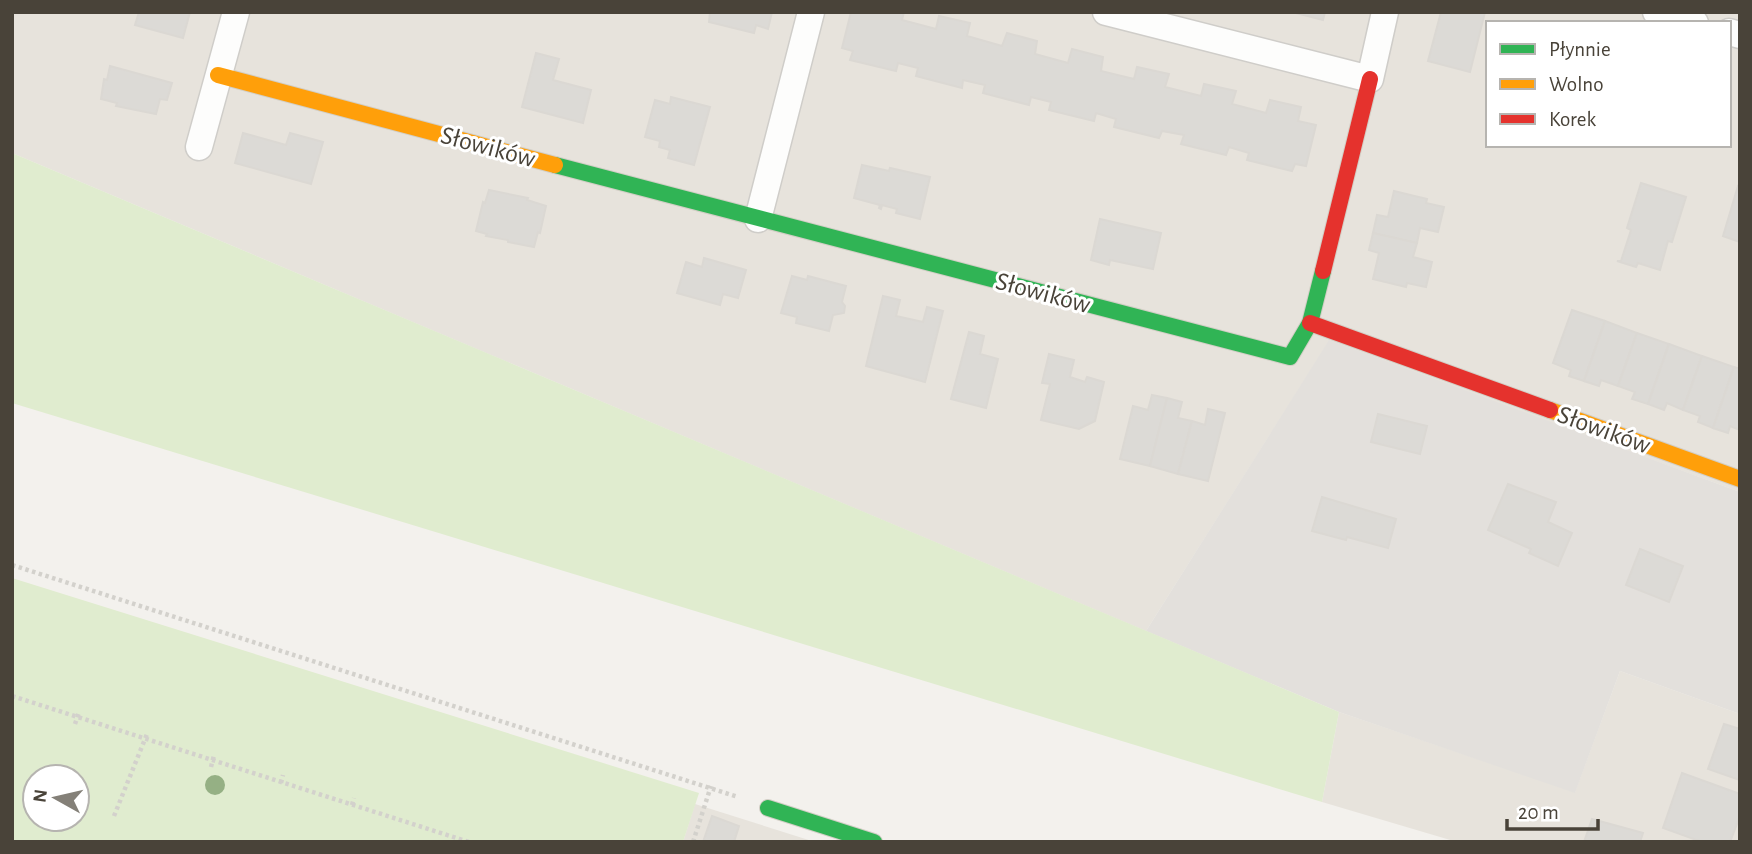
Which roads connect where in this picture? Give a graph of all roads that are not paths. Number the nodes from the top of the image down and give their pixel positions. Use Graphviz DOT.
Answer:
graph roads {
  1 [pos="236,12"];
  2 [pos="811,12"];
  3 [pos="1106,12"];
  4 [pos="1385,12"];
  5 [pos="1656,12"];
  6 [pos="1688,21"];
  7 [pos="219,75"];
  8 [pos="1370,79"];
  9 [pos="199,148"];
  10 [pos="758,219"];
  11 [pos="1310,323"];
  12 [pos="1740,480"];
  13 [pos="768,808"];
  14 [pos="874,842"];
  1 -- 7 [label="street"];
  2 -- 10 [label="street"];
  3 -- 8 [label="street"];
  4 -- 8 [label="street, Słowików"];
  5 -- 6 [label="street"];
  7 -- 9 [label="street"];
  7 -- 10 [label="street, Słowików"];
  8 -- 11 [label="street, Słowików"];
  10 -- 11 [label="street, Słowików"];
  11 -- 12 [label="street, Słowików"];
  13 -- 14 [label="street"];
}
